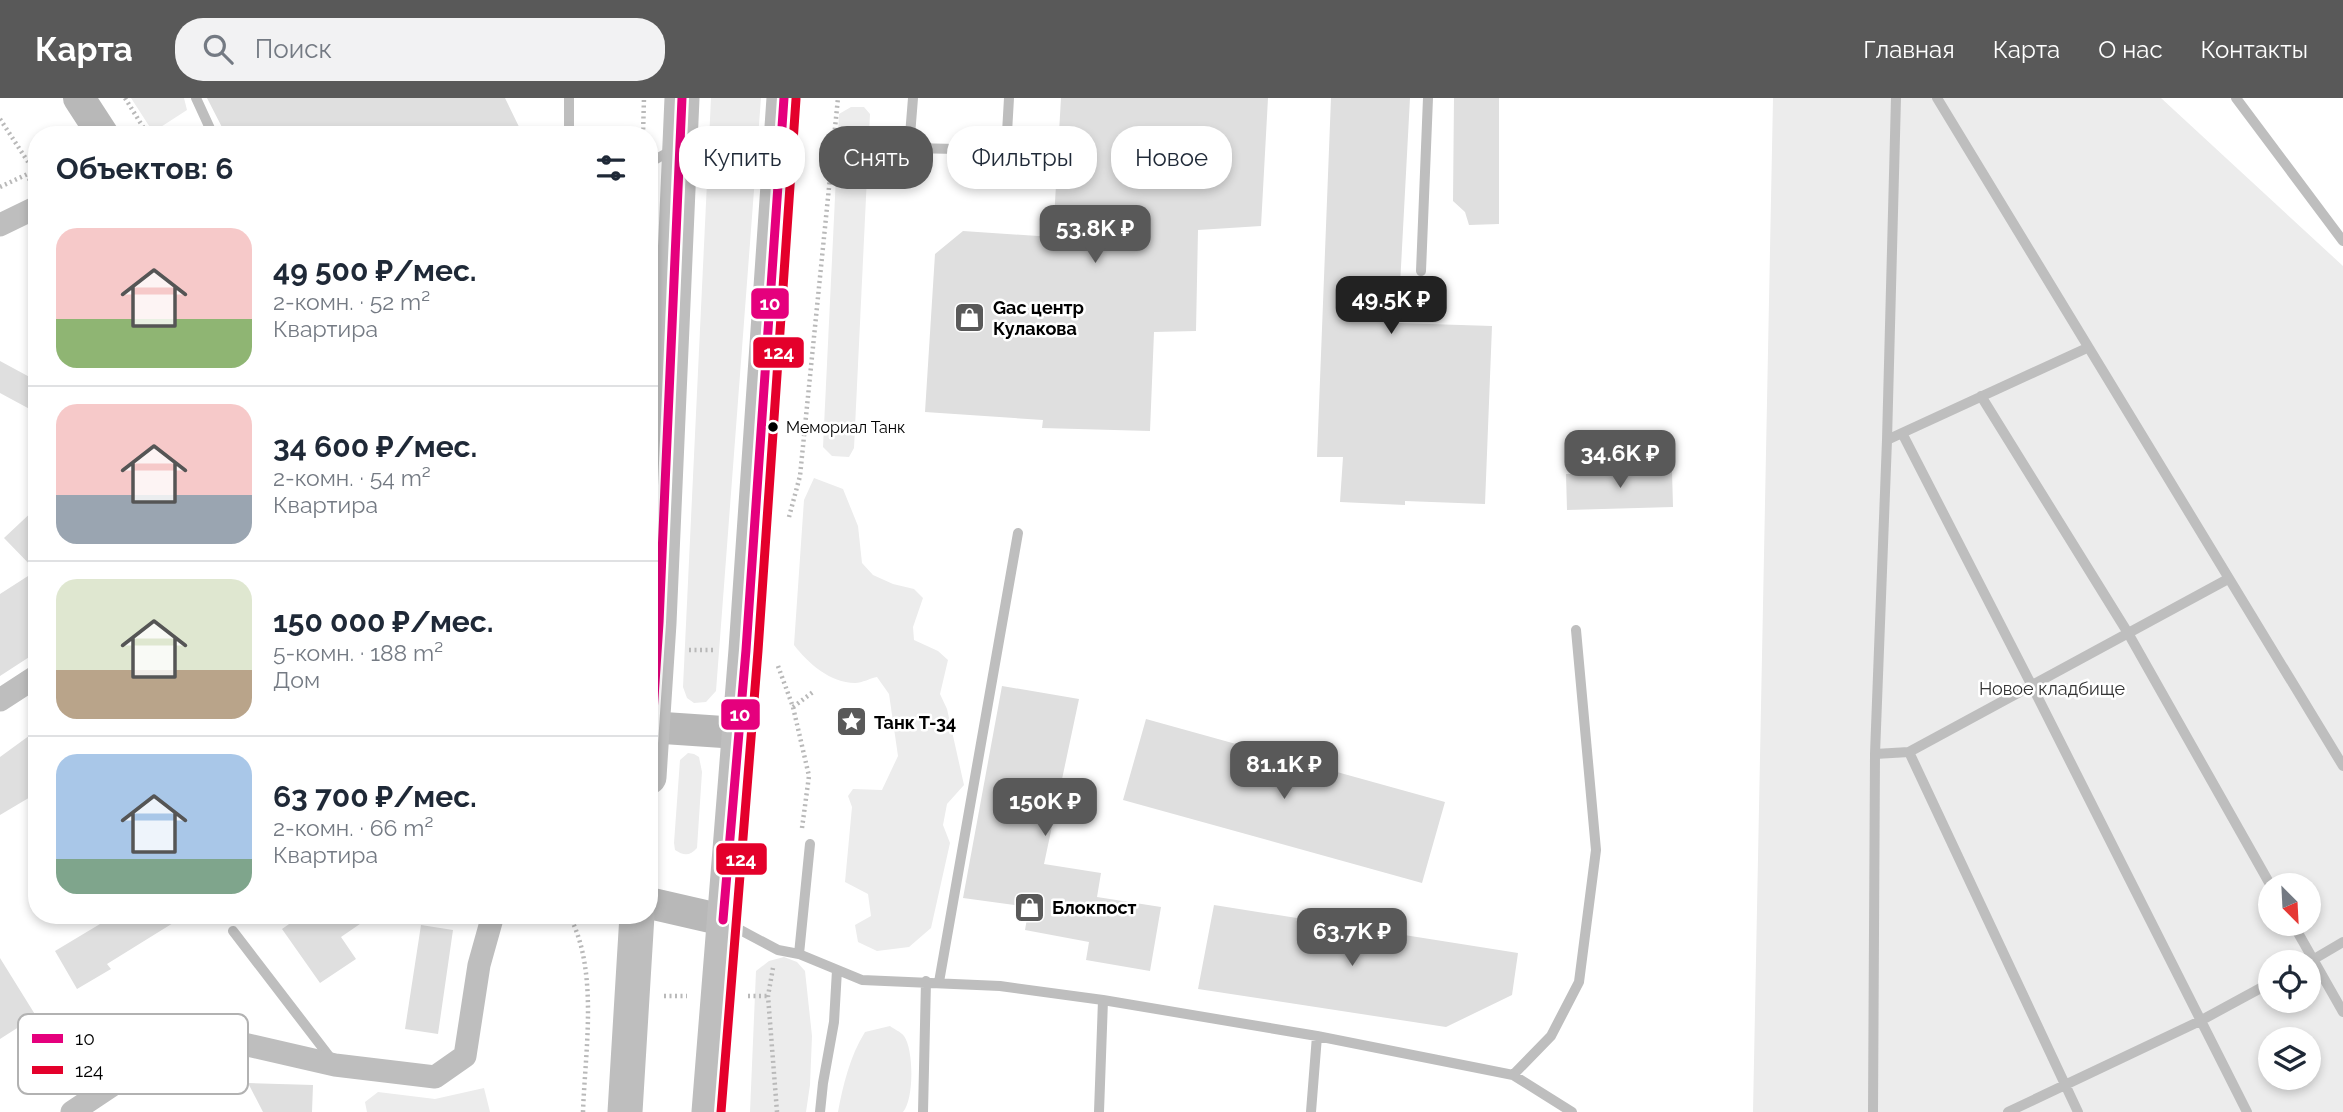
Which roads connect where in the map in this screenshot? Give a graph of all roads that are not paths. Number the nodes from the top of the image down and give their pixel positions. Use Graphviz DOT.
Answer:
graph roads {
  1 [pos="79,98"];
  2 [pos="196,98"];
  3 [pos="569,98"];
  4 [pos="682,98"];
  5 [pos="784,98"];
  6 [pos="913,98"];
  7 [pos="1009,98"];
  8 [pos="1428,98"];
  9 [pos="1896,98"];
  10 [pos="1937,98"];
  11 [pos="2236,98"];
  12 [pos="97,126"];
  13 [pos="209,126"];
  14 [pos="569,126"];
  15 [pos="681,126"];
  16 [pos="679,147"];
  17 [pos="658,158"];
  18 [pos="679,161"];
  19 [pos="28,200"];
  20 [pos="0,225"];
  21 [pos="2343,241"];
  22 [pos="1421,271"];
  23 [pos="2087,348"];
  24 [pos="1981,396"];
  25 [pos="1902,433"];
  26 [pos="1887,440"];
  27 [pos="1018,533"];
  28 [pos="2228,579"];
  29 [pos="658,616"];
  30 [pos="1576,630"];
  31 [pos="2128,634"];
  32 [pos="28,682"];
  33 [pos="2032,686"];
  34 [pos="0,700"];
  35 [pos="658,727"];
  36 [pos="738,733"];
  37 [pos="1909,752"];
  38 [pos="1875,754"];
  39 [pos="2343,766"];
  40 [pos="805,843"];
  41 [pos="2264,873"];
  42 [pos="658,905"];
  43 [pos="723,920"];
  44 [pos="490,924"];
  45 [pos="623,924"];
  46 [pos="636,924"];
  47 [pos="233,931"];
  48 [pos="2343,942"];
  49 [pos="799,954"];
  50 [pos="2321,955"];
  51 [pos="837,970"];
  52 [pos="2321,978"];
  53 [pos="632,979"];
  54 [pos="926,981"];
  55 [pos="939,982"];
  56 [pos="2258,990"];
  57 [pos="1103,1000"];
  58 [pos="2343,1012"];
  59 [pos="2200,1021"];
  60 [pos="1317,1037"];
  61 [pos="248,1045"];
  62 [pos="335,1065"];
  63 [pos="1513,1075"];
  64 [pos="2064,1085"];
  65 [pos="99,1094"];
  66 [pos="72,1112"];
  67 [pos="625,1112"];
  68 [pos="709,1112"];
  69 [pos="820,1112"];
  70 [pos="923,1112"];
  71 [pos="1099,1112"];
  72 [pos="1311,1112"];
  73 [pos="1572,1112"];
  74 [pos="1873,1112"];
  75 [pos="2008,1112"];
  76 [pos="2078,1112"];
  77 [pos="2247,1112"];
  1 -- 12 [label="main road"];
  2 -- 13 [label="lane"];
  3 -- 14 [label="lane"];
  4 -- 15 [label="main road"];
  5 -- 36 [label="main road"];
  6 -- 7 [label="lane"];
  8 -- 22 [label="lane"];
  9 -- 26 [label="lane"];
  10 -- 23 [label="lane"];
  11 -- 21 [label="lane"];
  16 -- 17 [label="lane"];
  18 -- 29 [label="main road"];
  19 -- 20 [label="street"];
  23 -- 24 [label="lane"];
  23 -- 28 [label="lane"];
  24 -- 25 [label="lane"];
  24 -- 31 [label="lane"];
  25 -- 26 [label="lane"];
  25 -- 33 [label="lane"];
  26 -- 38 [label="lane"];
  27 -- 55 [label="lane"];
  28 -- 31 [label="lane"];
  28 -- 39 [label="lane"];
  30 -- 63 [label="lane"];
  31 -- 33 [label="lane"];
  31 -- 41 [label="lane"];
  32 -- 34 [label="street"];
  33 -- 37 [label="lane"];
  33 -- 59 [label="lane"];
  35 -- 36 [label="main road"];
  36 -- 43 [label="main road"];
  37 -- 38 [label="lane"];
  37 -- 64 [label="lane"];
  38 -- 74 [label="lane"];
  40 -- 49 [label="lane"];
  42 -- 43 [label="main road"];
  43 -- 49 [label="lane"];
  43 -- 68 [label="main road"];
  44 -- 62 [label="street"];
  45 -- 53 [label="main road"];
  46 -- 53 [label="main road"];
  47 -- 62 [label="lane"];
  48 -- 50 [label="lane"];
  49 -- 51 [label="lane"];
  51 -- 54 [label="lane"];
  51 -- 69 [label="lane"];
  52 -- 58 [label="lane"];
  53 -- 67 [label="main road"];
  54 -- 55 [label="lane"];
  54 -- 70 [label="lane"];
  55 -- 57 [label="lane"];
  56 -- 59 [label="lane"];
  57 -- 60 [label="lane"];
  57 -- 71 [label="lane"];
  59 -- 64 [label="lane"];
  59 -- 77 [label="lane"];
  60 -- 63 [label="lane"];
  60 -- 72 [label="lane"];
  61 -- 62 [label="street"];
  63 -- 73 [label="lane"];
  64 -- 75 [label="lane"];
  64 -- 76 [label="lane"];
  65 -- 66 [label="street"];
}
